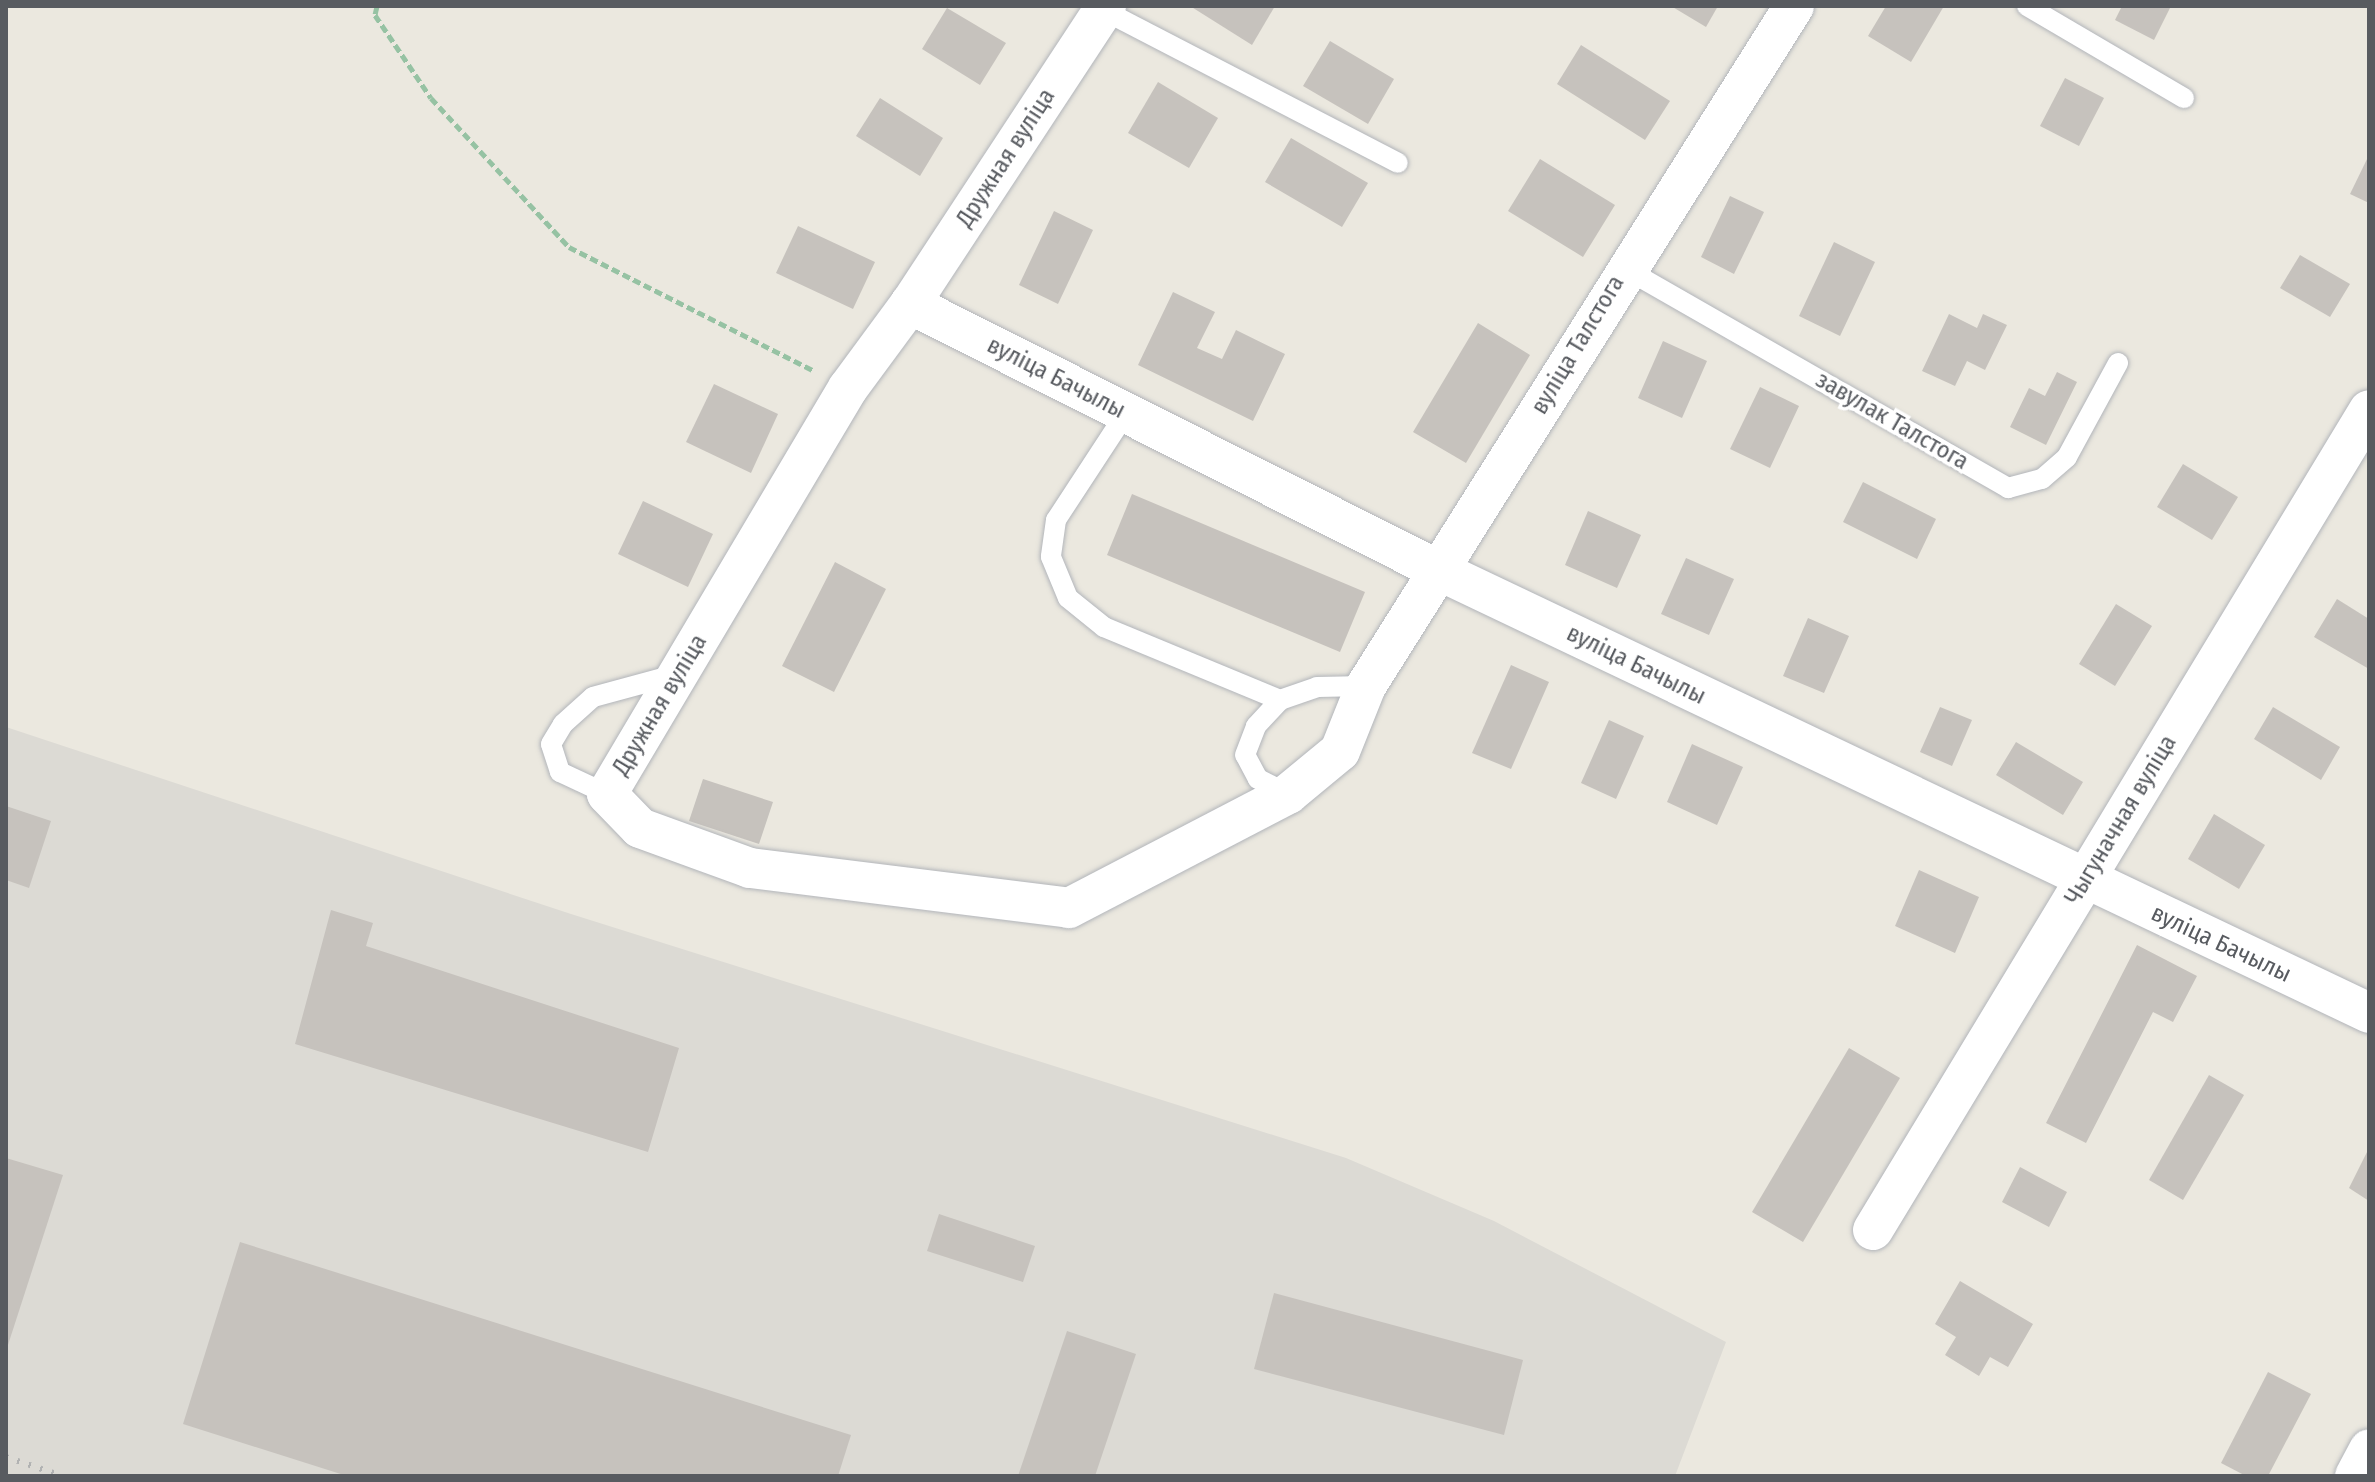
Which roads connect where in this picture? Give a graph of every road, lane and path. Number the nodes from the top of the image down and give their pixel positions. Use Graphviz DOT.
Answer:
graph roads {
  1 [pos="377,6"];
  2 [pos="1794,6"];
  3 [pos="2027,6"];
  4 [pos="1104,8"];
  5 [pos="2184,98"];
  6 [pos="1398,163"];
  7 [pos="1624,268"];
  8 [pos="910,304"];
  9 [pos="2118,363"];
  10 [pos="848,388"];
  11 [pos="2369,410"];
  12 [pos="1126,413"];
  13 [pos="1440,571"];
  14 [pos="678,674"];
  15 [pos="1366,686"];
  16 [pos="1280,700"];
  17 [pos="607,794"];
  18 [pos="1288,794"];
  19 [pos="2084,880"];
  20 [pos="2369,1013"];
  21 [pos="1873,1230"];
  22 [pos="2369,1450"];
  23 [pos="2355,1476"];
  1 -- 10 [label="path"];
  2 -- 7 [label="street, вуліца Талстога"];
  3 -- 5 [label="lane"];
  4 -- 6 [label="lane"];
  4 -- 8 [label="street, Дружная вуліца"];
  7 -- 9 [label="lane, завулак Талстога"];
  7 -- 13 [label="street, вуліца Талстога"];
  8 -- 10 [label="street, Дружная вуліца"];
  8 -- 12 [label="street, вуліца Бачылы"];
  10 -- 14 [label="street, Дружная вуліца"];
  11 -- 19 [label="street, Чыгуначная вуліца"];
  12 -- 13 [label="street, вуліца Бачылы"];
  12 -- 16 [label="lane"];
  13 -- 15 [label="street, вуліца Талстога"];
  13 -- 19 [label="street, вуліца Бачылы"];
  14 -- 17 [label="street, Дружная вуліца"];
  14 -- 17 [label="lane"];
  15 -- 16 [label="lane"];
  15 -- 18 [label="street, Дружная вуліца"];
  16 -- 18 [label="lane"];
  17 -- 18 [label="street, Дружная вуліца"];
  19 -- 20 [label="street, вуліца Бачылы"];
  19 -- 21 [label="street, Чыгуначная вуліца"];
  22 -- 23 [label="street"];
}
